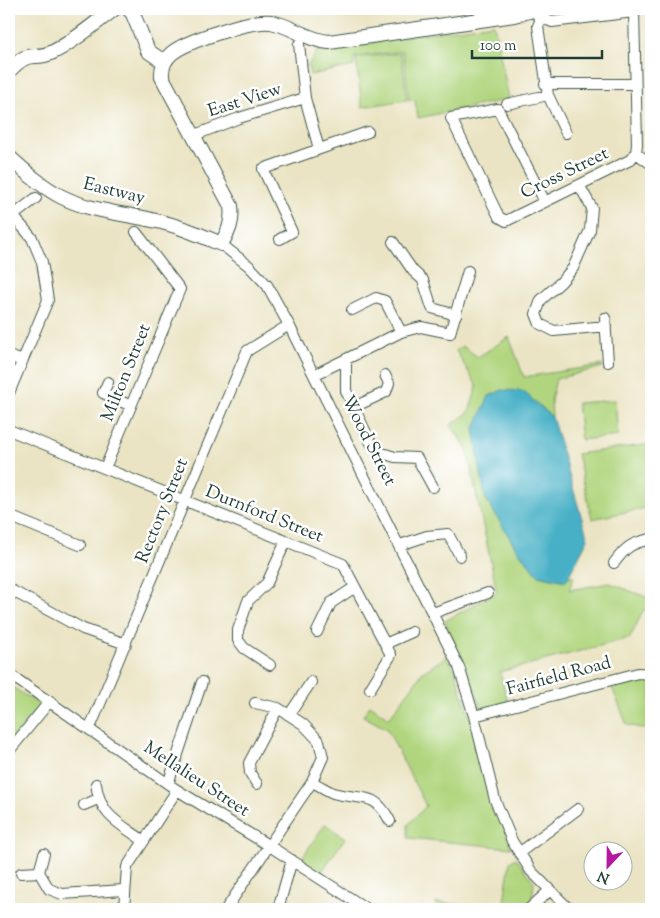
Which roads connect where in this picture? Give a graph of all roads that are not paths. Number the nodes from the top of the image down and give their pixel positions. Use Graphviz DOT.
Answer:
graph roads {
  1 [pos="114,9"];
  2 [pos="128,9"];
  3 [pos="634,10"];
  4 [pos="502,13"];
  5 [pos="538,13"];
  6 [pos="303,41"];
  7 [pos="164,62"];
  8 [pos="9,70"];
  9 [pos="635,84"];
  10 [pos="546,90"];
  11 [pos="304,98"];
  12 [pos="507,104"];
  13 [pos="368,132"];
  14 [pos="566,133"];
  15 [pos="195,135"];
  16 [pos="319,149"];
  17 [pos="636,154"];
  18 [pos="9,157"];
  19 [pos="651,164"];
  20 [pos="580,185"];
  21 [pos="36,198"];
  22 [pos="545,202"];
  23 [pos="11,213"];
  24 [pos="136,232"];
  25 [pos="280,240"];
  26 [pos="392,242"];
  27 [pos="221,244"];
  28 [pos="468,271"];
  29 [pos="352,310"];
  30 [pos="456,315"];
  31 [pos="289,325"];
  32 [pos="401,332"];
  33 [pos="9,356"];
  34 [pos="346,359"];
  35 [pos="22,361"];
  36 [pos="608,362"];
  37 [pos="314,375"];
  38 [pos="385,375"];
  39 [pos="108,382"];
  40 [pos="9,394"];
  41 [pos="131,406"];
  42 [pos="354,407"];
  43 [pos="9,432"];
  44 [pos="105,468"];
  45 [pos="433,487"];
  46 [pos="185,500"];
  47 [pos="9,516"];
  48 [pos="651,539"];
  49 [pos="286,541"];
  50 [pos="80,545"];
  51 [pos="400,545"];
  52 [pos="460,556"];
  53 [pos="614,563"];
  54 [pos="355,587"];
  55 [pos="9,589"];
  56 [pos="488,593"];
  57 [pos="433,613"];
  58 [pos="317,632"];
  59 [pos="412,632"];
  60 [pos="126,644"];
  61 [pos="385,644"];
  62 [pos="270,665"];
  63 [pos="9,674"];
  64 [pos="651,674"];
  65 [pos="202,682"];
  66 [pos="312,682"];
  67 [pos="370,689"];
  68 [pos="50,701"];
  69 [pos="255,703"];
  70 [pos="278,708"];
  71 [pos="289,715"];
  72 [pos="474,716"];
  73 [pos="90,728"];
  74 [pos="9,750"];
  75 [pos="312,782"];
  76 [pos="96,784"];
  77 [pos="257,784"];
  78 [pos="172,787"];
  79 [pos="98,799"];
  80 [pos="84,805"];
  81 [pos="578,808"];
  82 [pos="390,820"];
  83 [pos="144,841"];
  84 [pos="268,845"];
  85 [pos="519,853"];
  86 [pos="44,854"];
  87 [pos="292,860"];
  88 [pos="39,872"];
  89 [pos="21,873"];
  90 [pos="124,890"];
  91 [pos="549,891"];
  92 [pos="124,909"];
  93 [pos="226,909"];
  94 [pos="278,909"];
  95 [pos="367,909"];
  96 [pos="529,909"];
  97 [pos="569,909"];
  1 -- 8 [label="street"];
  2 -- 7 [label="street"];
  3 -- 5 [label="street"];
  3 -- 9 [label="street"];
  4 -- 5 [label="street"];
  4 -- 6 [label="street"];
  5 -- 10 [label="street"];
  6 -- 7 [label="street"];
  6 -- 11 [label="street"];
  7 -- 15 [label="street"];
  9 -- 10 [label="street"];
  9 -- 17 [label="street"];
  10 -- 12 [label="street"];
  10 -- 14 [label="street"];
  11 -- 15 [label="street, East View"];
  11 -- 16 [label="street"];
  13 -- 16 [label="street"];
  15 -- 27 [label="street"];
  16 -- 25 [label="street"];
  17 -- 19 [label="street"];
  17 -- 20 [label="street, Cross Street"];
  18 -- 27 [label="street, Eastway"];
  20 -- 22 [label="street, Cross Street"];
  20 -- 36 [label="street"];
  21 -- 23 [label="street"];
  22 -- 22 [label="street, Cross Street"];
  23 -- 35 [label="street"];
  24 -- 41 [label="street, Milton Street"];
  26 -- 30 [label="street"];
  27 -- 31 [label="street, Wood Street"];
  28 -- 30 [label="street"];
  29 -- 32 [label="street"];
  30 -- 32 [label="street"];
  31 -- 37 [label="street, Wood Street"];
  31 -- 46 [label="street, Rectory Street"];
  32 -- 34 [label="street"];
  33 -- 35 [label="street"];
  34 -- 37 [label="street"];
  34 -- 42 [label="street"];
  35 -- 40 [label="street"];
  37 -- 51 [label="street, Wood Street"];
  38 -- 42 [label="street"];
  39 -- 41 [label="street"];
  41 -- 44 [label="street, Milton Street"];
  42 -- 45 [label="street"];
  43 -- 44 [label="street, Durnford Street"];
  44 -- 46 [label="street, Durnford Street"];
  46 -- 49 [label="street, Durnford Street"];
  46 -- 60 [label="street, Rectory Street"];
  47 -- 50 [label="street"];
  48 -- 53 [label="street"];
  49 -- 54 [label="street, Durnford Street"];
  49 -- 62 [label="street"];
  51 -- 52 [label="street"];
  51 -- 57 [label="street, Wood Street"];
  54 -- 58 [label="street"];
  54 -- 61 [label="street, Durnford Street"];
  55 -- 60 [label="street"];
  56 -- 57 [label="street"];
  57 -- 72 [label="street, Wood Street"];
  59 -- 61 [label="street"];
  60 -- 73 [label="street, Rectory Street"];
  61 -- 67 [label="street"];
  63 -- 68 [label="street, Mellalieu Street"];
  64 -- 72 [label="street, Fairfield Road"];
  65 -- 78 [label="street"];
  66 -- 71 [label="street"];
  68 -- 73 [label="street, Mellalieu Street"];
  68 -- 74 [label="street"];
  69 -- 70 [label="street"];
  70 -- 71 [label="street"];
  70 -- 77 [label="street"];
  71 -- 75 [label="street"];
  72 -- 85 [label="street, Wood Street"];
  73 -- 78 [label="street, Mellalieu Street"];
  75 -- 82 [label="street"];
  75 -- 84 [label="street"];
  76 -- 79 [label="street"];
  78 -- 83 [label="street"];
  78 -- 84 [label="street, Mellalieu Street"];
  79 -- 80 [label="street"];
  79 -- 83 [label="street"];
  81 -- 85 [label="street"];
  83 -- 90 [label="street"];
  84 -- 87 [label="street, Mellalieu Street"];
  84 -- 93 [label="street"];
  85 -- 91 [label="street, Wood Street"];
  86 -- 88 [label="street"];
  87 -- 94 [label="street"];
  87 -- 95 [label="street, Mellalieu Street"];
  88 -- 89 [label="street"];
  88 -- 90 [label="street"];
  90 -- 92 [label="street"];
  91 -- 96 [label="street"];
  91 -- 97 [label="street, Wood Street"];
}
